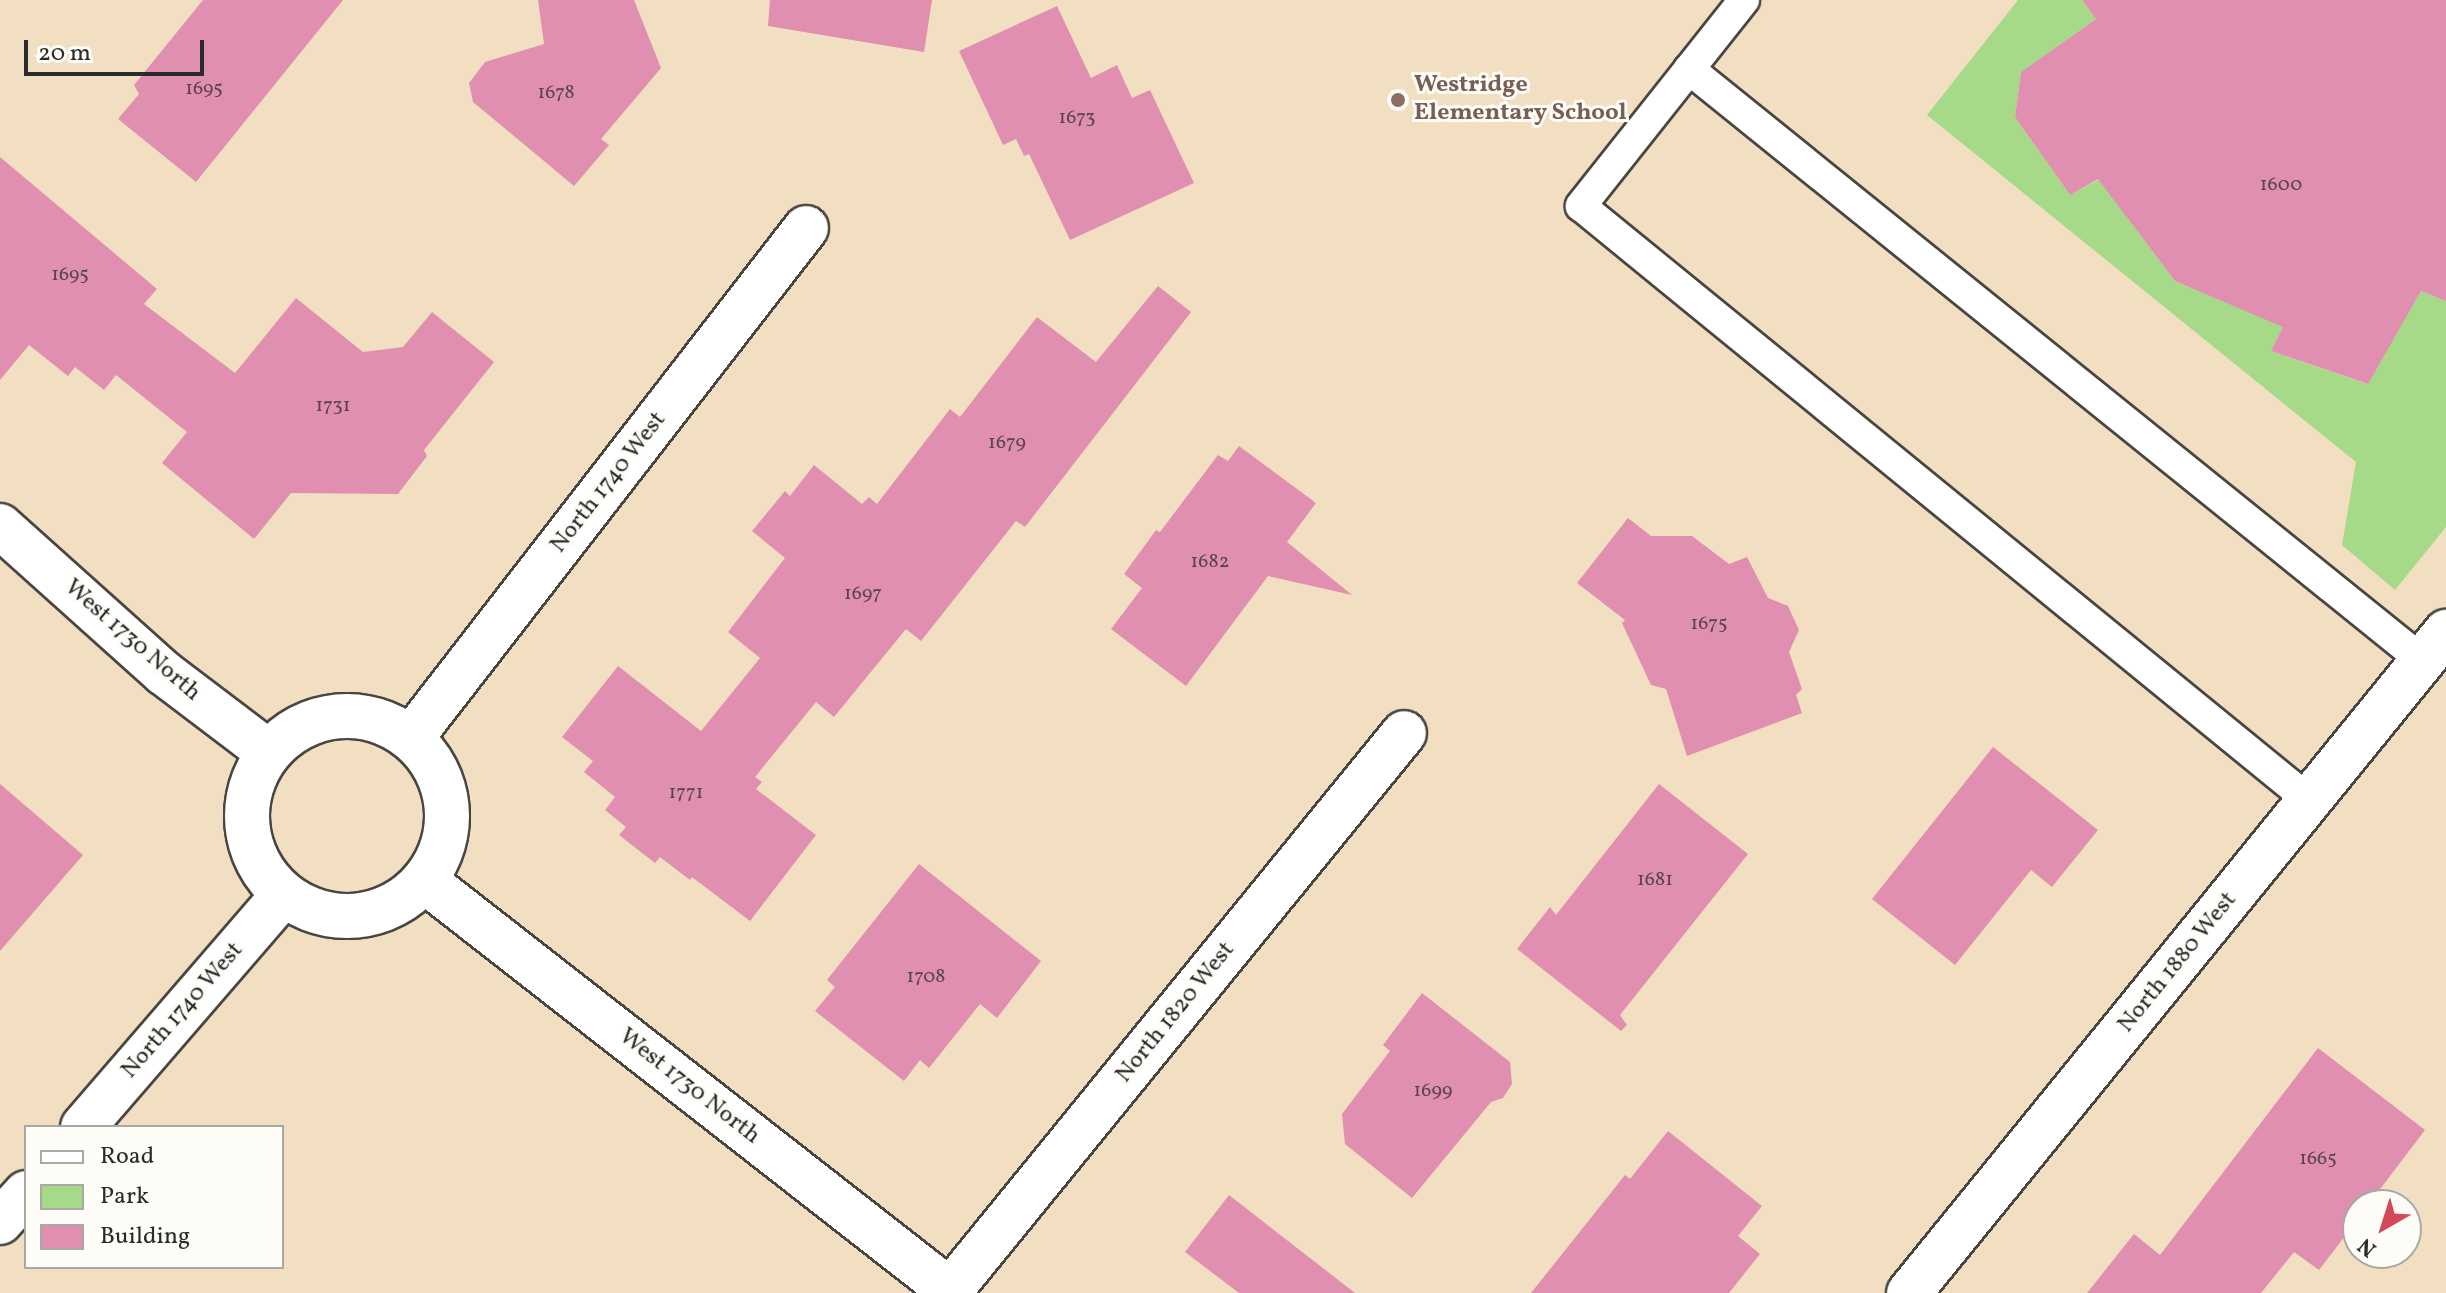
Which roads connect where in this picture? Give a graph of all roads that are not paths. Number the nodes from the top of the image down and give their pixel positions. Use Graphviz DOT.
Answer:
graph roads {
  1 [pos="1744,0"];
  2 [pos="1689,69"];
  3 [pos="806,228"];
  4 [pos="0,526"];
  5 [pos="2434,647"];
  6 [pos="1404,733"];
  7 [pos="411,738"];
  8 [pos="268,752"];
  9 [pos="2310,801"];
  10 [pos="425,881"];
  11 [pos="283,895"];
  12 [pos="85,1125"];
  13 [pos="24,1195"];
  14 [pos="0,1222"];
  15 [pos="950,1292"];
  16 [pos="1909,1293"];
  1 -- 2 [label="lane"];
  2 -- 5 [label="lane"];
  2 -- 9 [label="lane"];
  3 -- 7 [label="street, North 1740 West"];
  4 -- 8 [label="street, West 1730 North"];
  5 -- 9 [label="street, North 1880 West"];
  6 -- 15 [label="street, North 1820 West"];
  7 -- 8 [label="street"];
  7 -- 10 [label="street"];
  8 -- 11 [label="street"];
  9 -- 16 [label="street, North 1880 West"];
  10 -- 11 [label="street"];
  10 -- 15 [label="street, West 1730 North"];
  11 -- 12 [label="street, North 1740 West"];
  13 -- 14 [label="street"];
}
